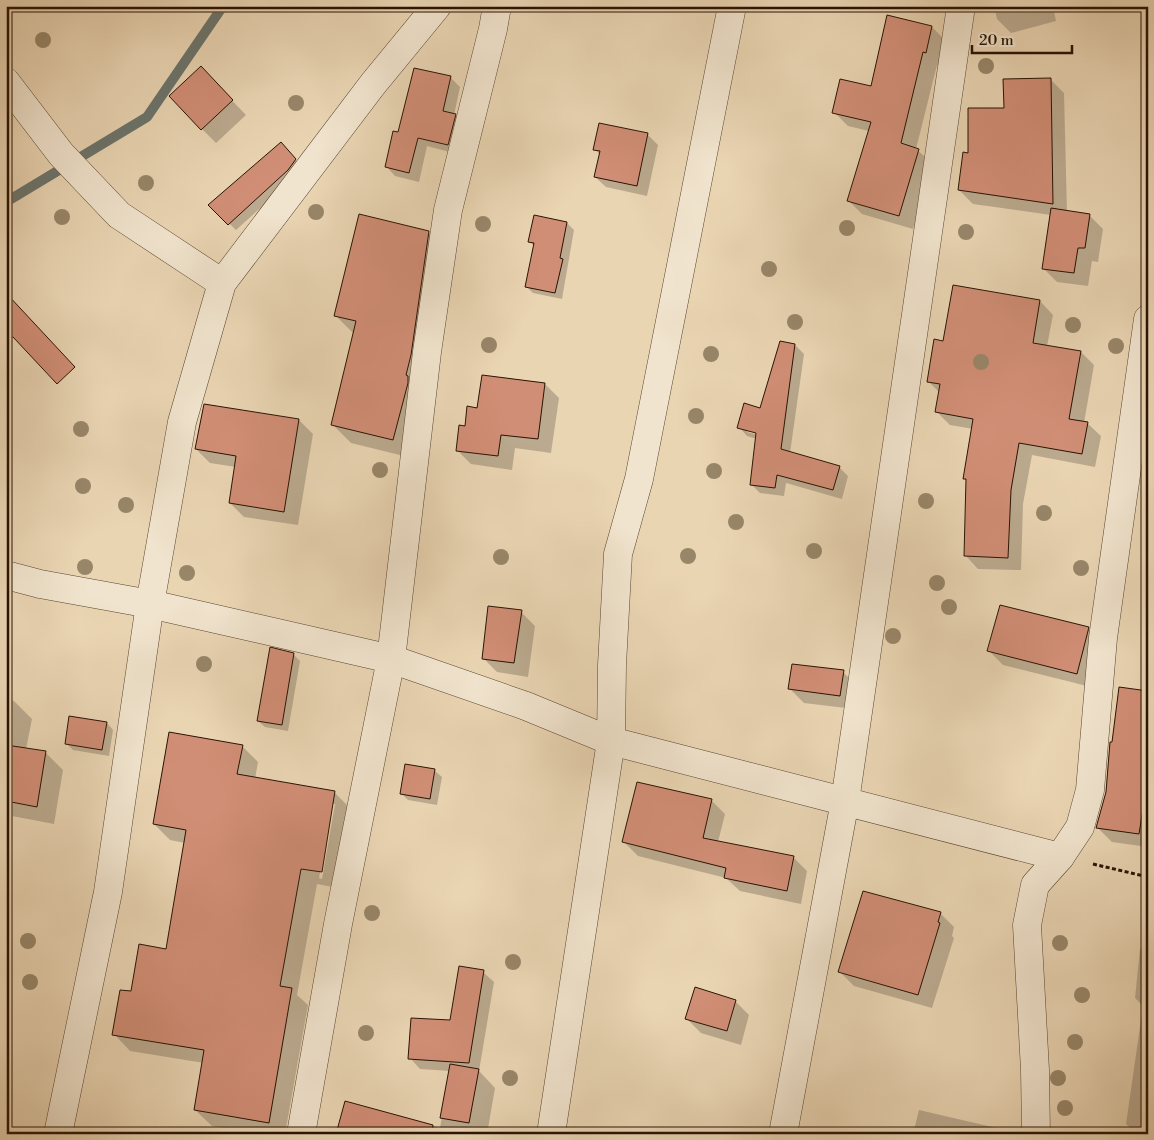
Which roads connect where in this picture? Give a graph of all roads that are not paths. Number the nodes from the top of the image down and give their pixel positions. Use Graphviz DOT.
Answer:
graph roads {
  1 [pos="437,6"];
  2 [pos="496,6"];
  3 [pos="732,6"];
  4 [pos="961,6"];
  5 [pos="6,82"];
  6 [pos="222,283"];
  7 [pos="1148,319"];
  8 [pos="6,575"];
  9 [pos="150,604"];
  10 [pos="391,659"];
  11 [pos="611,741"];
  12 [pos="845,801"];
  13 [pos="1060,857"];
  14 [pos="58,1134"];
  15 [pos="301,1134"];
  16 [pos="551,1134"];
  17 [pos="783,1134"];
  18 [pos="1036,1134"];
  1 -- 6 [label="street"];
  2 -- 10 [label="street"];
  3 -- 11 [label="street"];
  4 -- 12 [label="street"];
  5 -- 6 [label="street"];
  6 -- 9 [label="street"];
  7 -- 13 [label="street"];
  8 -- 9 [label="street"];
  9 -- 10 [label="street"];
  9 -- 14 [label="street"];
  10 -- 11 [label="street"];
  10 -- 15 [label="street"];
  11 -- 12 [label="street"];
  11 -- 16 [label="street"];
  12 -- 13 [label="street"];
  12 -- 17 [label="street"];
  13 -- 18 [label="street"];
}
